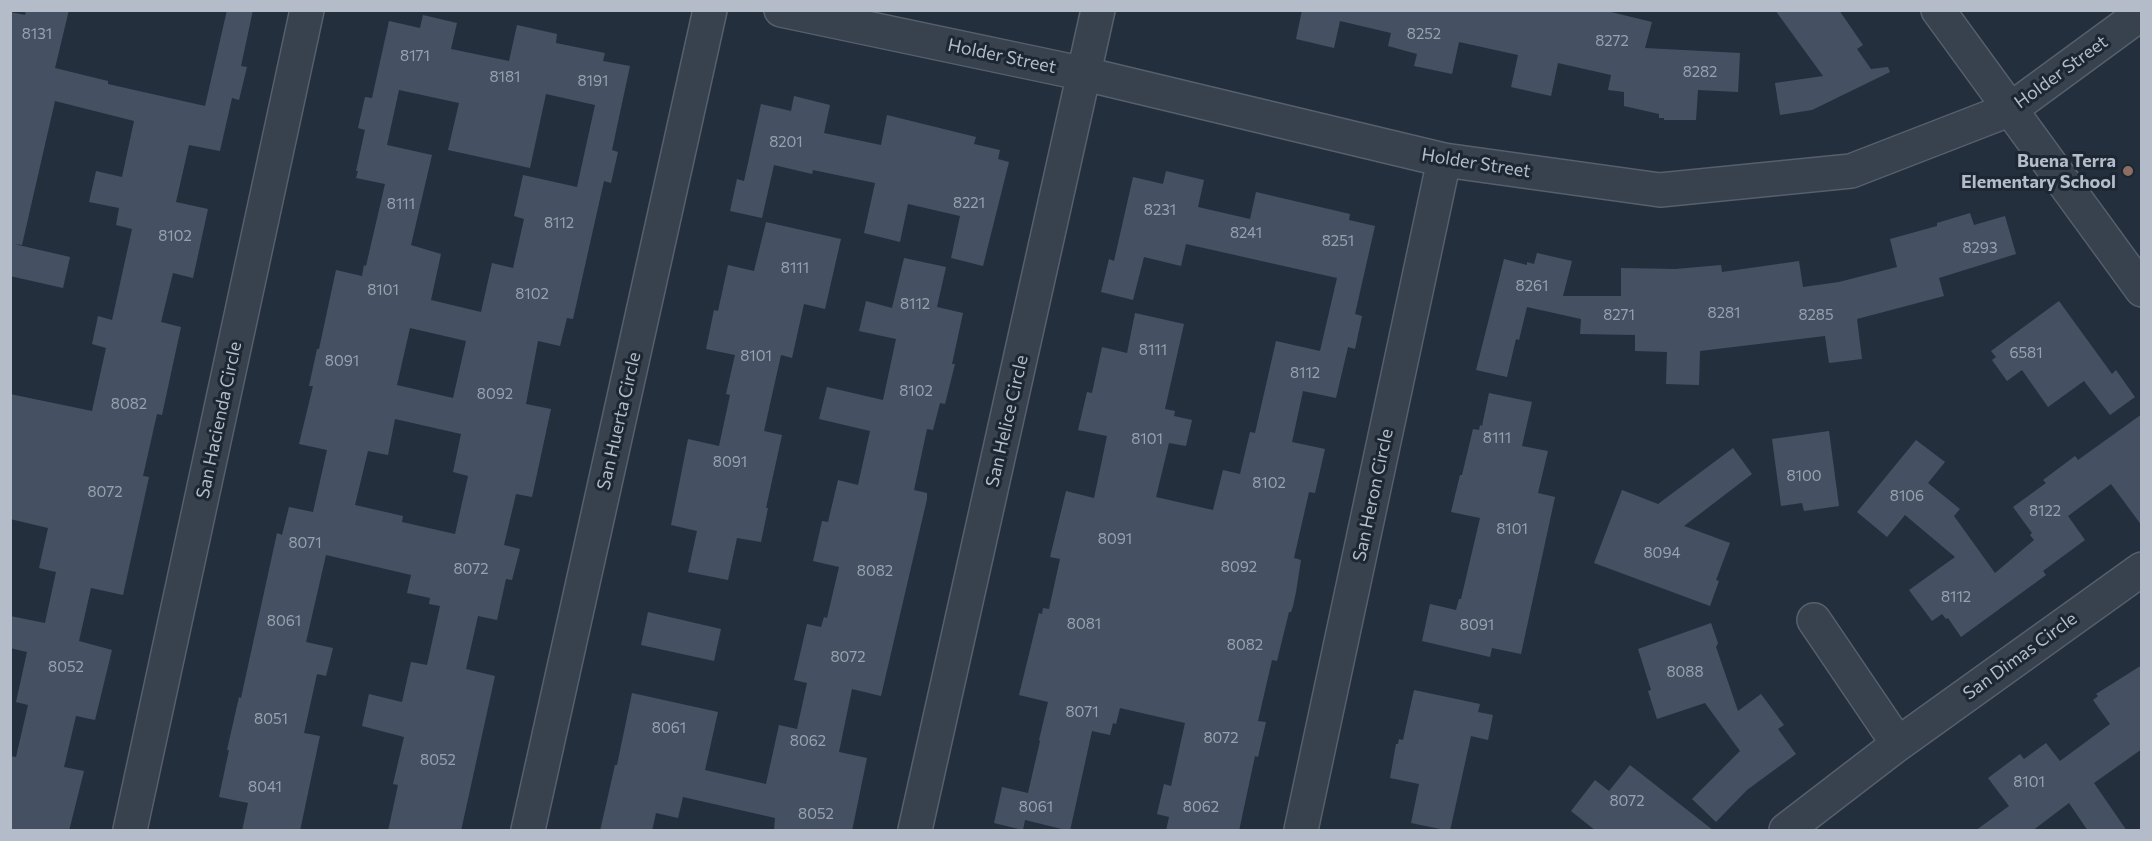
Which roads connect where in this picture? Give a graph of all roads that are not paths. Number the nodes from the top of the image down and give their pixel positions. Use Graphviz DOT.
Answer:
graph roads {
  1 [pos="307,10"];
  2 [pos="710,10"];
  3 [pos="781,10"];
  4 [pos="1098,10"];
  5 [pos="1938,10"];
  6 [pos="2142,13"];
  7 [pos="1085,74"];
  8 [pos="2010,109"];
  9 [pos="1444,160"];
  10 [pos="2142,290"];
  11 [pos="2142,569"];
  12 [pos="1814,620"];
  13 [pos="1898,744"];
  14 [pos="130,831"];
  15 [pos="528,831"];
  16 [pos="915,831"];
  17 [pos="1301,831"];
  18 [pos="1786,831"];
  1 -- 14 [label="street, San Hacienda Circle"];
  2 -- 15 [label="street, San Huerta Circle"];
  3 -- 7 [label="street, Holder Street"];
  4 -- 7 [label="street, San Helice Circle"];
  5 -- 8 [label="street"];
  6 -- 8 [label="street, Holder Street"];
  7 -- 9 [label="street, Holder Street"];
  7 -- 16 [label="street, San Helice Circle"];
  8 -- 9 [label="street, Holder Street"];
  8 -- 10 [label="street"];
  9 -- 17 [label="street, San Heron Circle"];
  11 -- 13 [label="street, San Dimas Circle"];
  12 -- 13 [label="street"];
  13 -- 18 [label="street, San Dimas Circle"];
}
